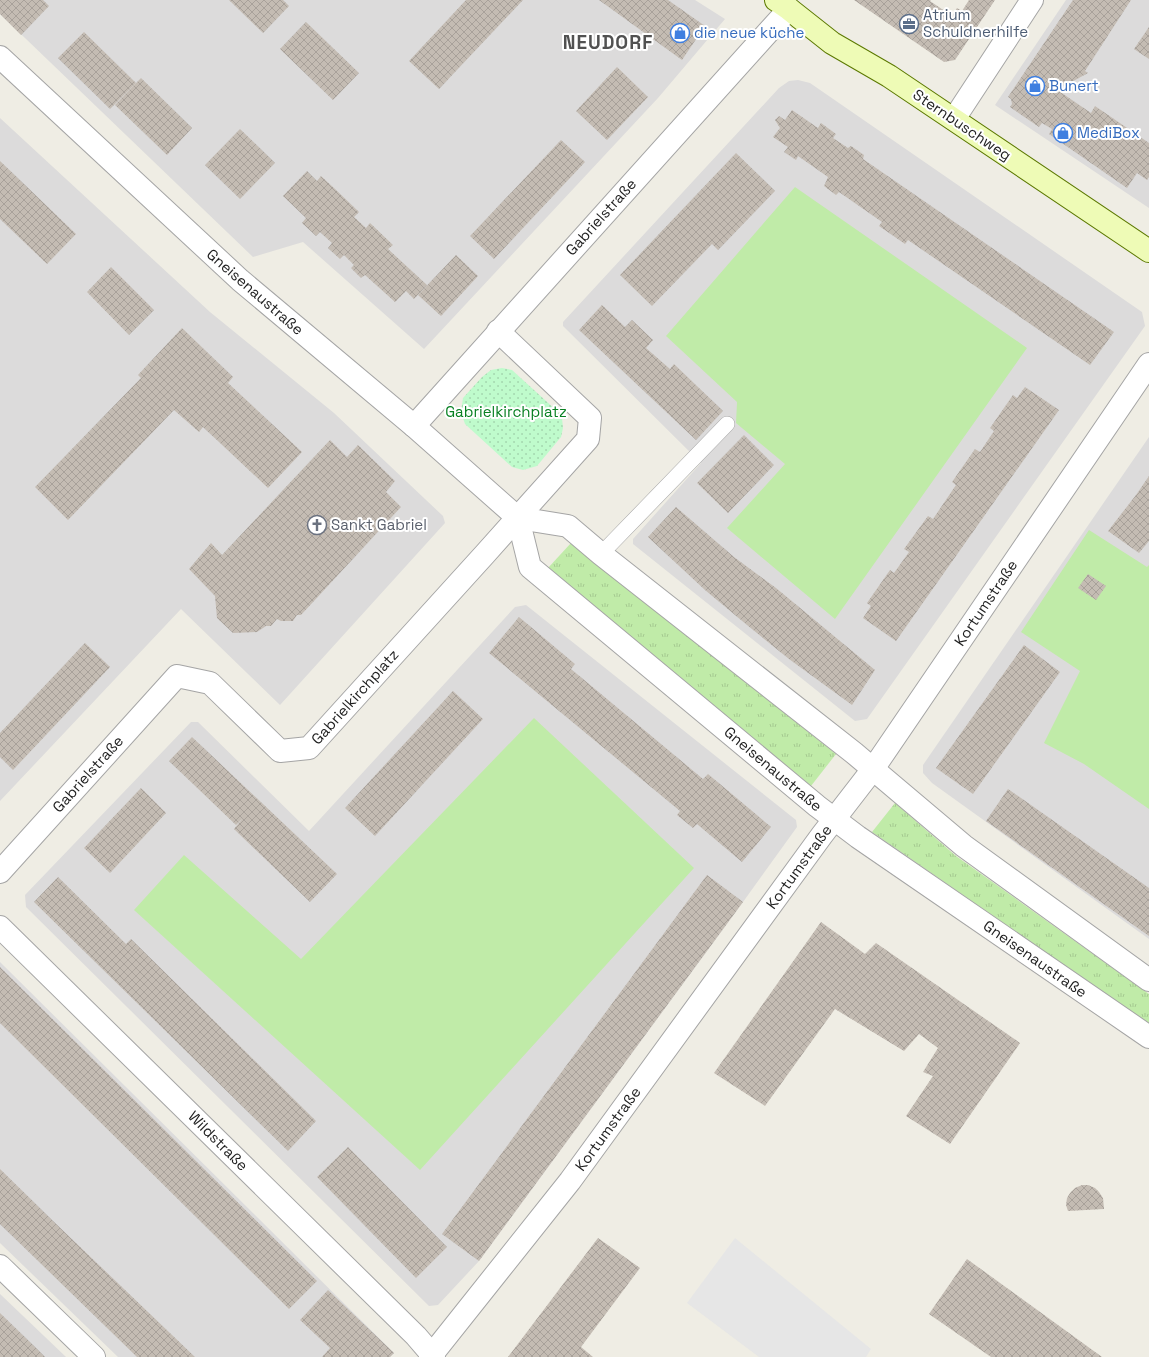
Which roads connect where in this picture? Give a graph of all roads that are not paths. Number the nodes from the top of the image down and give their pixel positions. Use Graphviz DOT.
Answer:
graph roads {
  1 [pos="1032,0"];
  2 [pos="782,4"];
  3 [pos="0,57"];
  4 [pos="954,119"];
  5 [pos="1149,251"];
  6 [pos="498,331"];
  7 [pos="1149,364"];
  8 [pos="727,424"];
  9 [pos="414,426"];
  10 [pos="518,518"];
  11 [pos="601,554"];
  12 [pos="176,676"];
  13 [pos="873,769"];
  14 [pos="834,819"];
  15 [pos="0,872"];
  16 [pos="0,927"];
  17 [pos="1149,980"];
  18 [pos="1149,1037"];
  19 [pos="0,1266"];
  20 [pos="432,1356"];
  21 [pos="94,1357"];
  1 -- 4 [label="street"];
  2 -- 4 [label="main road, Sternbuschweg"];
  2 -- 6 [label="street, Gabrielstraße"];
  3 -- 9 [label="street, Gneisenaustraße"];
  4 -- 5 [label="main road, Sternbuschweg"];
  6 -- 9 [label="street, Gabrielstraße"];
  6 -- 10 [label="street, Gabrielkirchplatz"];
  7 -- 13 [label="street, Kortumstraße"];
  8 -- 11 [label="lane"];
  9 -- 10 [label="street, Gneisenaustraße"];
  10 -- 11 [label="street"];
  10 -- 12 [label="street, Gabrielkirchplatz"];
  10 -- 14 [label="street, Gneisenaustraße"];
  11 -- 13 [label="street"];
  12 -- 15 [label="street, Gabrielstraße"];
  13 -- 14 [label="street, Kortumstraße"];
  13 -- 17 [label="street"];
  14 -- 18 [label="street, Gneisenaustraße"];
  14 -- 20 [label="street, Kortumstraße"];
  16 -- 20 [label="street, Wildstraße"];
  19 -- 21 [label="street"];
}
